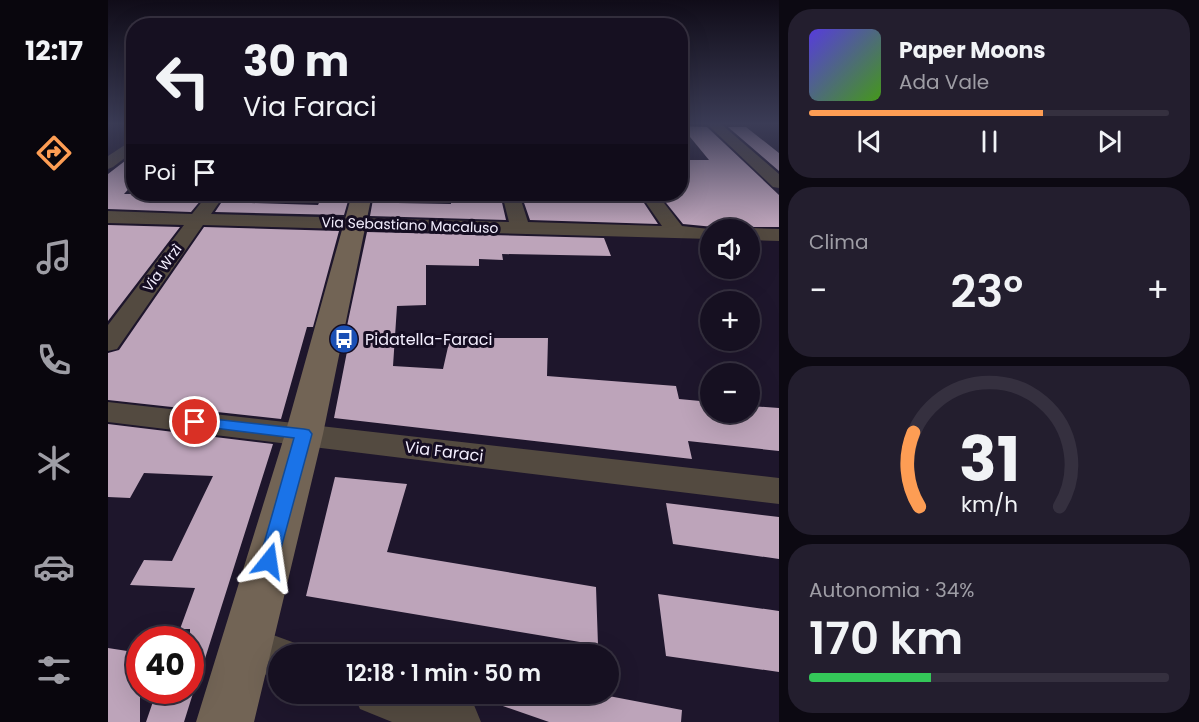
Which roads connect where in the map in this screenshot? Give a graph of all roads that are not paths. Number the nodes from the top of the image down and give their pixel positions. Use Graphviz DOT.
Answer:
graph roads {
  1 [pos="750,157"];
  2 [pos="779,183"];
  3 [pos="211,201"];
  4 [pos="360,201"];
  5 [pos="513,201"];
  6 [pos="654,201"];
  7 [pos="108,217"];
  8 [pos="197,219"];
  9 [pos="355,223"];
  10 [pos="520,228"];
  11 [pos="676,232"];
  12 [pos="700,233"];
  13 [pos="760,234"];
  14 [pos="779,235"];
  15 [pos="108,343"];
  16 [pos="108,412"];
  17 [pos="304,434"];
  18 [pos="779,491"];
  19 [pos="262,652"];
  20 [pos="406,704"];
  21 [pos="225,722"];
  22 [pos="456,722"];
  1 -- 2 [label="street"];
  3 -- 8 [label="street, Via Wrzì"];
  4 -- 9 [label="street"];
  5 -- 10 [label="street"];
  6 -- 11 [label="street"];
  7 -- 8 [label="street, Via Sebastiano Macaluso"];
  8 -- 9 [label="street, Via Sebastiano Macaluso"];
  8 -- 15 [label="street, Via Wrzì"];
  9 -- 10 [label="street, Via Sebastiano Macaluso"];
  9 -- 17 [label="street"];
  10 -- 11 [label="street, Via Sebastiano Macaluso"];
  11 -- 12 [label="street, Via Sebastiano Macaluso"];
  13 -- 14 [label="street"];
  16 -- 17 [label="street, Via Faraci"];
  17 -- 18 [label="street, Via Faraci"];
  17 -- 19 [label="street"];
  19 -- 21 [label="street"];
  20 -- 22 [label="street"];
}
